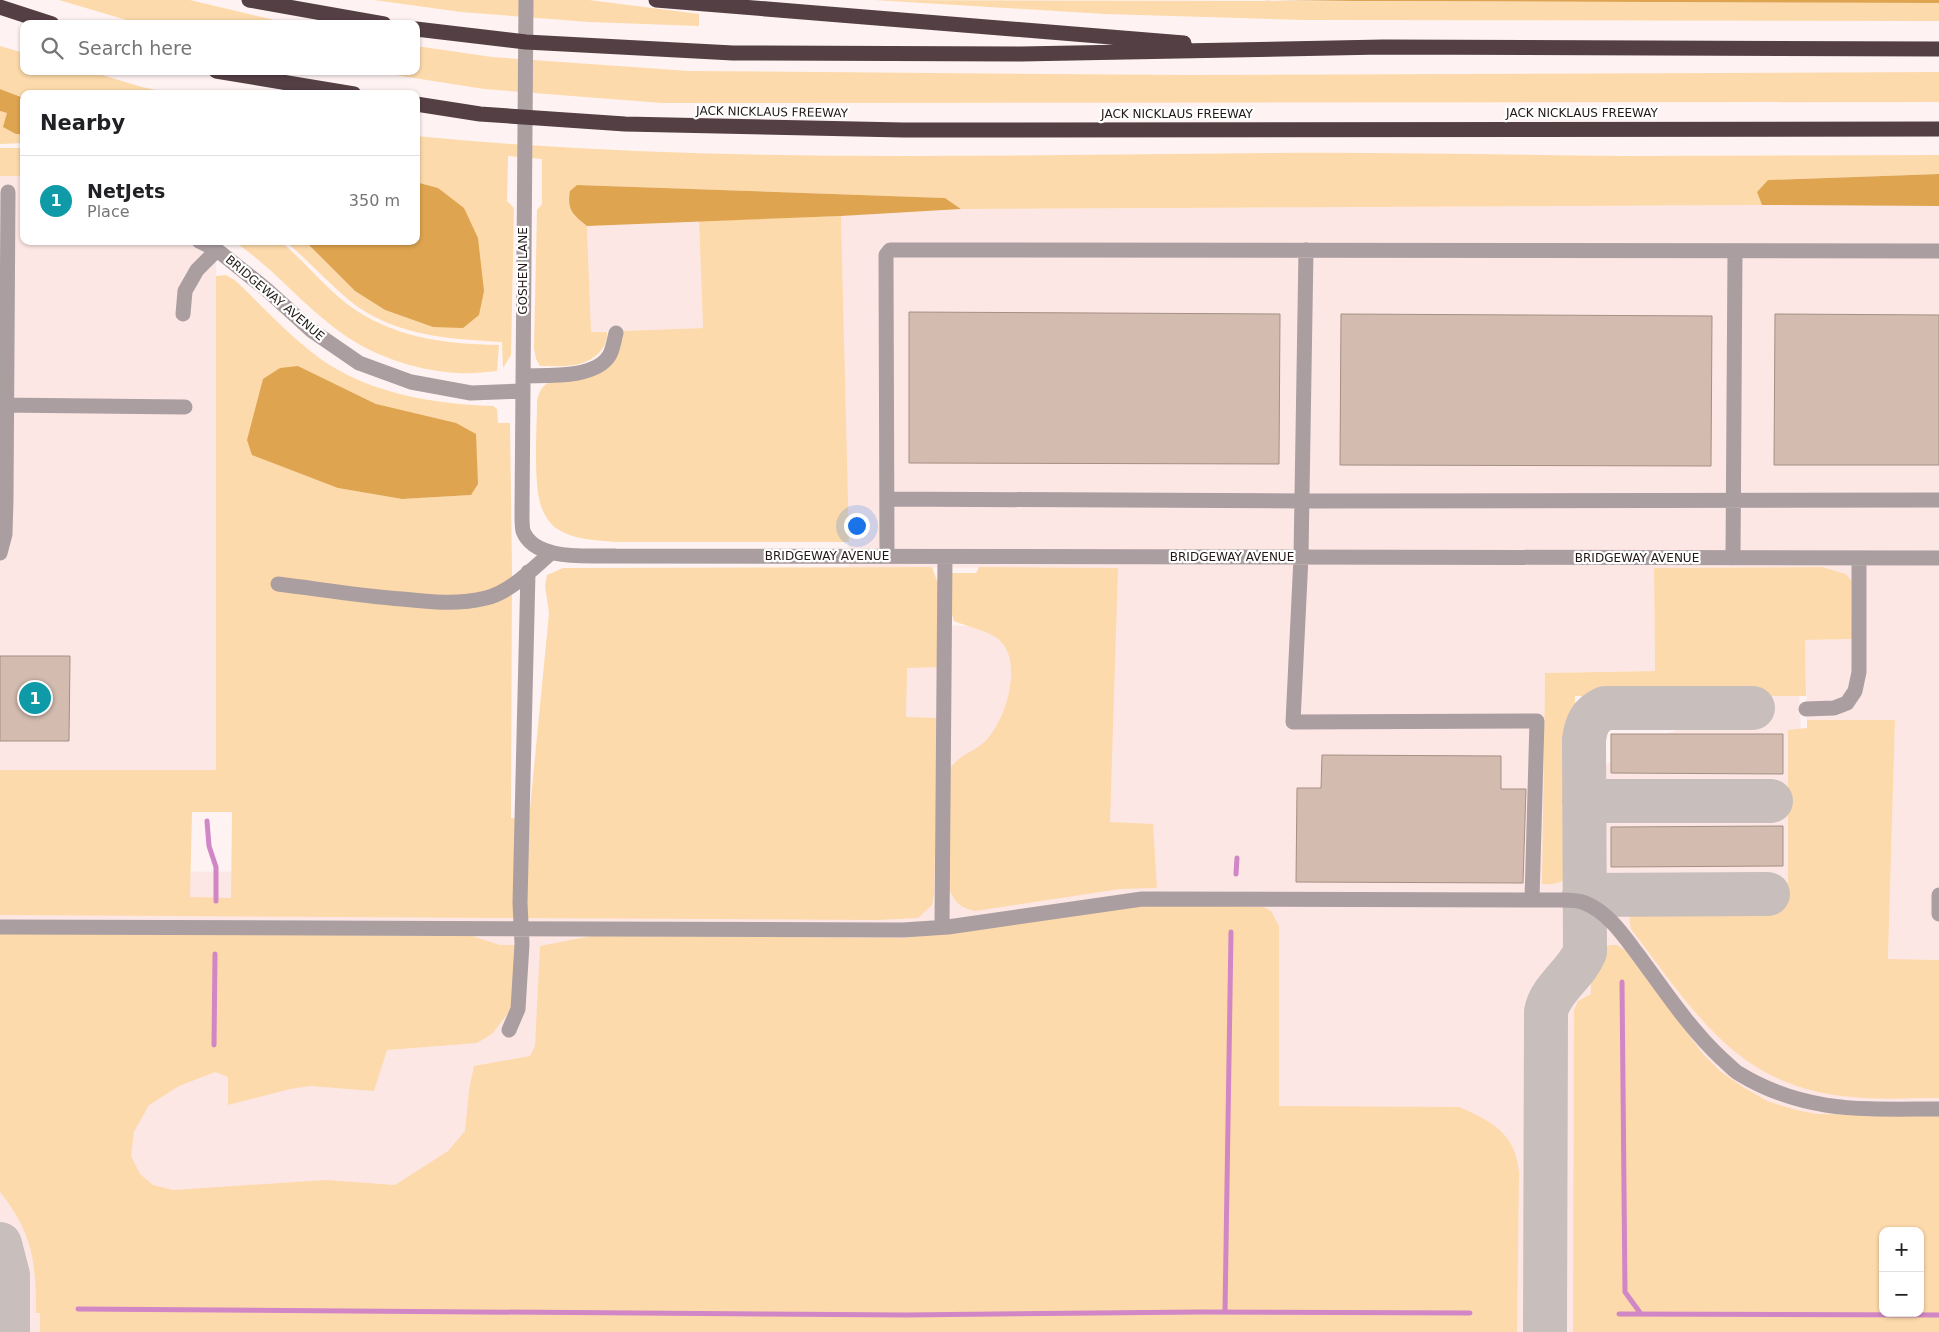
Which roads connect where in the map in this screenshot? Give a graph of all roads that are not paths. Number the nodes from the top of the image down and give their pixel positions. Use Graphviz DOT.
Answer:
graph roads {
  1 [pos="249,0"];
  2 [pos="526,0"];
  3 [pos="656,0"];
  4 [pos="0,7"];
  5 [pos="40,20"];
  6 [pos="362,20"];
  7 [pos="420,29"];
  8 [pos="1247,49"];
  9 [pos="1939,49"];
  10 [pos="240,75"];
  11 [pos="330,90"];
  12 [pos="420,105"];
  13 [pos="1939,129"];
  14 [pos="20,192"];
  15 [pos="4,193"];
  16 [pos="207,245"];
  17 [pos="217,250"];
  18 [pos="1306,250"];
  19 [pos="1735,251"];
  20 [pos="1939,251"];
  21 [pos="183,314"];
  22 [pos="616,333"];
  23 [pos="523,383"];
  24 [pos="4,405"];
  25 [pos="185,407"];
  26 [pos="887,499"];
  27 [pos="1939,500"];
  28 [pos="1302,501"];
  29 [pos="1733,501"];
  30 [pos="528,540"];
  31 [pos="0,553"];
  32 [pos="551,553"];
  33 [pos="887,556"];
  34 [pos="945,557"];
  35 [pos="1301,557"];
  36 [pos="1733,558"];
  37 [pos="1859,558"];
  38 [pos="1939,558"];
  39 [pos="528,572"];
  40 [pos="278,584"];
  41 [pos="1806,709"];
  42 [pos="1939,895"];
  43 [pos="1532,899"];
  44 [pos="1939,914"];
  45 [pos="0,927"];
  46 [pos="942,927"];
  47 [pos="521,929"];
  48 [pos="509,1030"];
  49 [pos="1939,1109"];
  1 -- 6 [label="highway"];
  2 -- 23 [label="street, GOSHEN LANE"];
  3 -- 8 [label="highway"];
  4 -- 5 [label="highway"];
  7 -- 8 [label="highway"];
  8 -- 9 [label="highway"];
  10 -- 11 [label="highway"];
  12 -- 13 [label="highway, JACK NICKLAUS FREEWAY"];
  14 -- 15 [label="street"];
  15 -- 24 [label="street"];
  16 -- 17 [label="street, BRIDGEWAY AVENUE"];
  17 -- 21 [label="street"];
  17 -- 23 [label="street, BRIDGEWAY AVENUE"];
  18 -- 19 [label="street"];
  18 -- 26 [label="street"];
  18 -- 28 [label="street"];
  19 -- 20 [label="street"];
  19 -- 29 [label="street"];
  22 -- 23 [label="street, BRIDGEWAY AVENUE"];
  23 -- 30 [label="street, GOSHEN LANE"];
  24 -- 25 [label="street"];
  24 -- 31 [label="street"];
  26 -- 28 [label="street"];
  26 -- 33 [label="street"];
  27 -- 29 [label="street"];
  28 -- 29 [label="street"];
  28 -- 35 [label="street"];
  29 -- 36 [label="street"];
  30 -- 32 [label="street, BRIDGEWAY AVENUE"];
  32 -- 33 [label="street, BRIDGEWAY AVENUE"];
  32 -- 39 [label="street"];
  33 -- 34 [label="street, BRIDGEWAY AVENUE"];
  34 -- 35 [label="street, BRIDGEWAY AVENUE"];
  34 -- 46 [label="street"];
  35 -- 36 [label="street, BRIDGEWAY AVENUE"];
  35 -- 43 [label="street"];
  36 -- 37 [label="street, BRIDGEWAY AVENUE"];
  37 -- 38 [label="street, BRIDGEWAY AVENUE"];
  37 -- 41 [label="street"];
  39 -- 40 [label="street"];
  39 -- 47 [label="street"];
  42 -- 44 [label="street"];
  43 -- 46 [label="street"];
  43 -- 49 [label="street"];
  45 -- 47 [label="street"];
  46 -- 47 [label="street"];
  47 -- 48 [label="street"];
}
